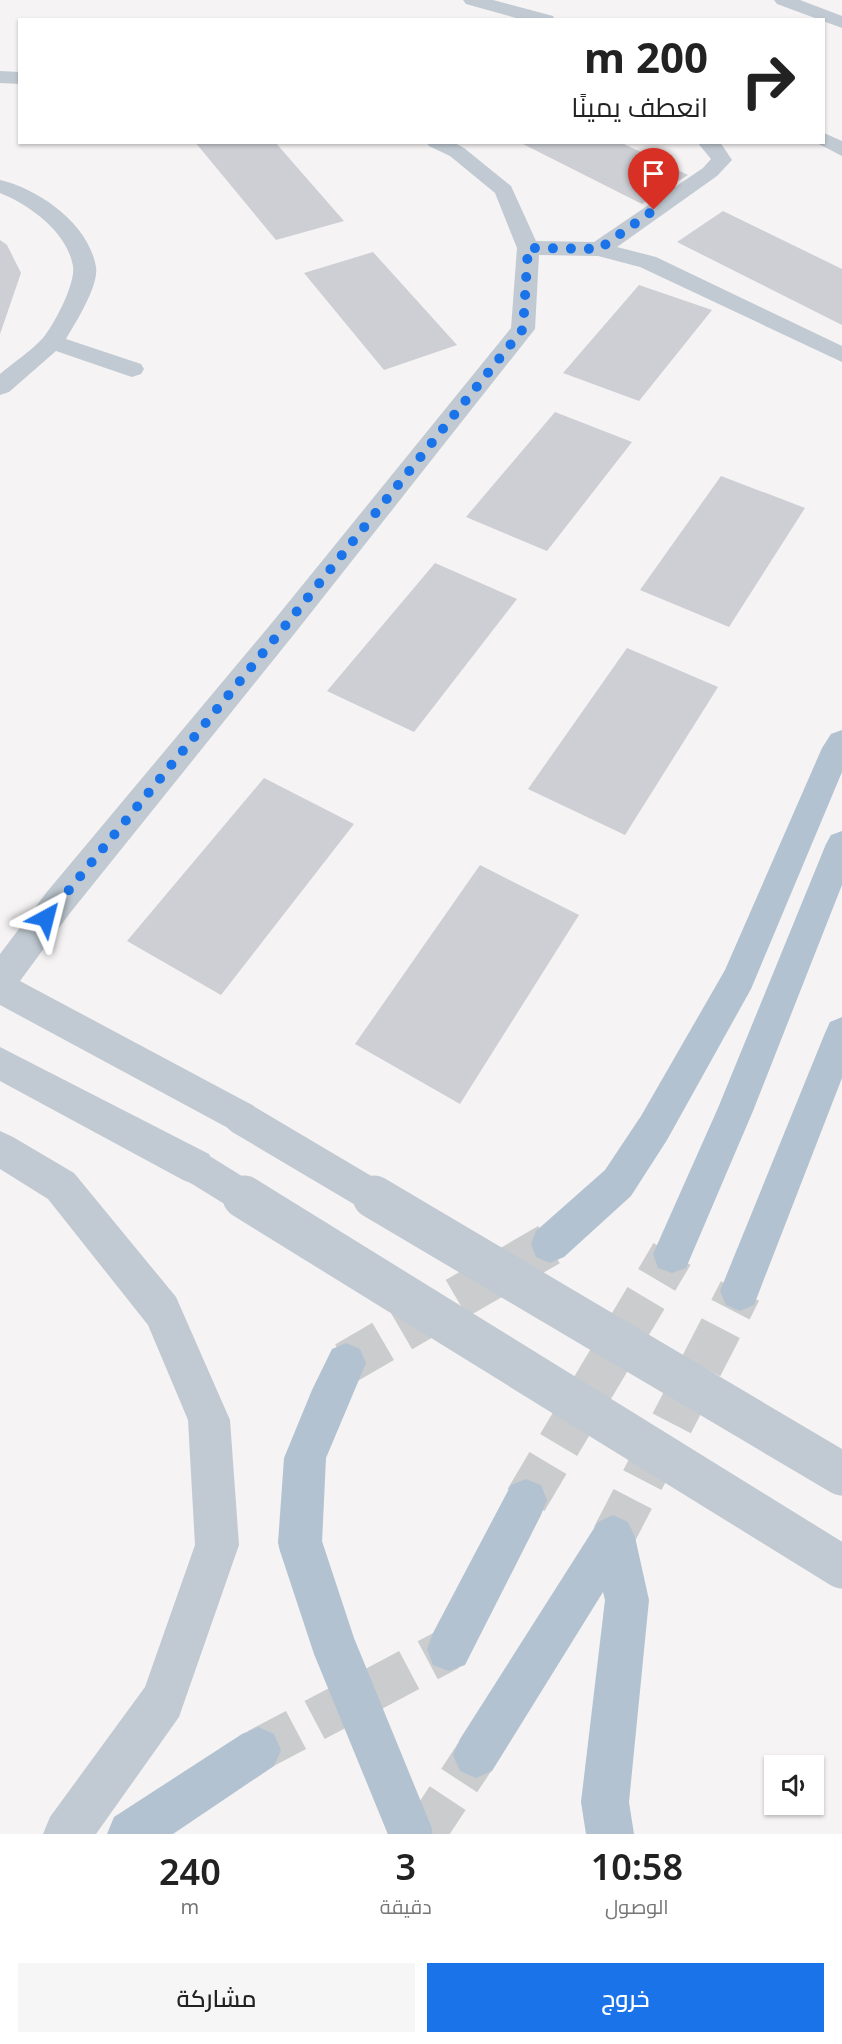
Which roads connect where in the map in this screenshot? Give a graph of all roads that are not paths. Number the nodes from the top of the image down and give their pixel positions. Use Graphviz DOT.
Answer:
graph roads {
  1 [pos="472,0"];
  2 [pos="783,0"];
  3 [pos="539,18"];
  4 [pos="842,22"];
  5 [pos="0,77"];
  6 [pos="18,78"];
  7 [pos="825,140"];
  8 [pos="439,144"];
  9 [pos="710,144"];
  10 [pos="842,150"];
  11 [pos="0,186"];
  12 [pos="528,248"];
  13 [pos="599,249"];
  14 [pos="52,342"];
  15 [pos="842,355"];
  16 [pos="132,369"];
  17 [pos="0,387"];
  18 [pos="842,742"];
  19 [pos="842,844"];
  20 [pos="0,981"];
  21 [pos="0,988"];
  22 [pos="842,1033"];
  23 [pos="0,1063"];
  24 [pos="0,1149"];
  25 [pos="550,1244"];
  26 [pos="672,1254"];
  27 [pos="740,1291"];
  28 [pos="346,1363"];
  29 [pos="842,1474"];
  30 [pos="526,1500"];
  31 [pos="842,1567"];
  32 [pos="449,1649"];
  33 [pos="258,1750"];
  34 [pos="476,1755"];
  35 [pos="201,1786"];
  36 [pos="67,1834"];
  37 [pos="130,1834"];
  38 [pos="149,1834"];
  39 [pos="411,1834"];
  40 [pos="610,1834"];
  1 -- 3 [label="street"];
  2 -- 4 [label="street"];
  5 -- 6 [label="street"];
  7 -- 10 [label="street"];
  8 -- 12 [label="street"];
  9 -- 13 [label="street"];
  11 -- 14 [label="street"];
  12 -- 13 [label="street"];
  12 -- 20 [label="street"];
  13 -- 15 [label="street"];
  14 -- 16 [label="street"];
  14 -- 17 [label="street"];
  18 -- 25 [label="main road"];
  19 -- 26 [label="main road"];
  21 -- 29 [label="street, bridge"];
  22 -- 27 [label="main road"];
  23 -- 31 [label="street, bridge"];
  24 -- 36 [label="street"];
  28 -- 39 [label="main road, bridge"];
  30 -- 32 [label="main road"];
  33 -- 35 [label="main road"];
  34 -- 40 [label="main road"];
  35 -- 37 [label="main road"];
  35 -- 38 [label="main road"];
}
